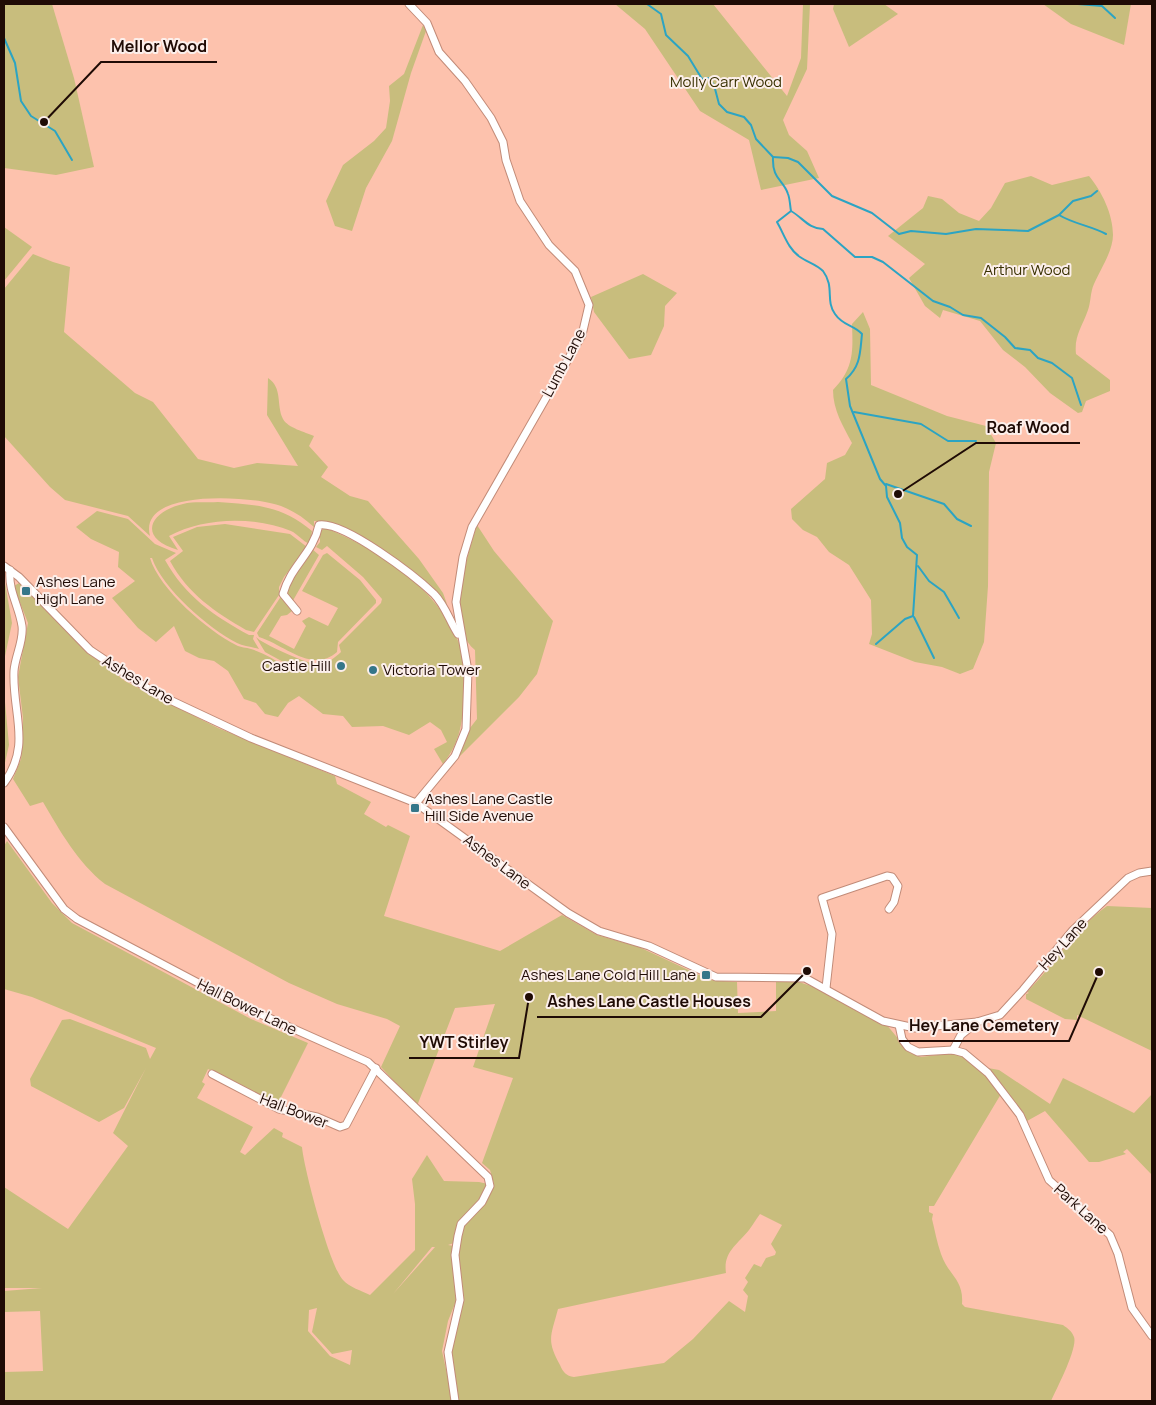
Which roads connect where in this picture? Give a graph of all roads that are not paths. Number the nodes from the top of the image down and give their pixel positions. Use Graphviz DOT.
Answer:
graph roads {
  1 [pos="409,4"];
  2 [pos="7,568"];
  3 [pos="296,611"];
  4 [pos="462,638"];
  5 [pos="4,782"];
  6 [pos="416,803"];
  7 [pos="4,828"];
  8 [pos="1152,871"];
  9 [pos="889,909"];
  10 [pos="826,988"];
  11 [pos="977,1022"];
  12 [pos="899,1025"];
  13 [pos="953,1050"];
  14 [pos="376,1068"];
  15 [pos="212,1074"];
  16 [pos="1152,1336"];
  17 [pos="455,1401"];
  1 -- 4 [label="street, Lumb Lane"];
  2 -- 5 [label="street"];
  2 -- 6 [label="street, Ashes Lane"];
  3 -- 4 [label="street"];
  4 -- 6 [label="street, Lumb Lane"];
  6 -- 10 [label="street, Ashes Lane"];
  7 -- 14 [label="street, Hall Bower Lane"];
  8 -- 11 [label="street, Hey Lane"];
  9 -- 10 [label="street"];
  10 -- 12 [label="street, Ashes Lane"];
  11 -- 12 [label="street, Ashes Lane"];
  11 -- 13 [label="street"];
  12 -- 13 [label="street"];
  13 -- 16 [label="street, Park Lane"];
  14 -- 15 [label="street, Hall Bower"];
  14 -- 17 [label="street, Hall Bower Lane"];
}
